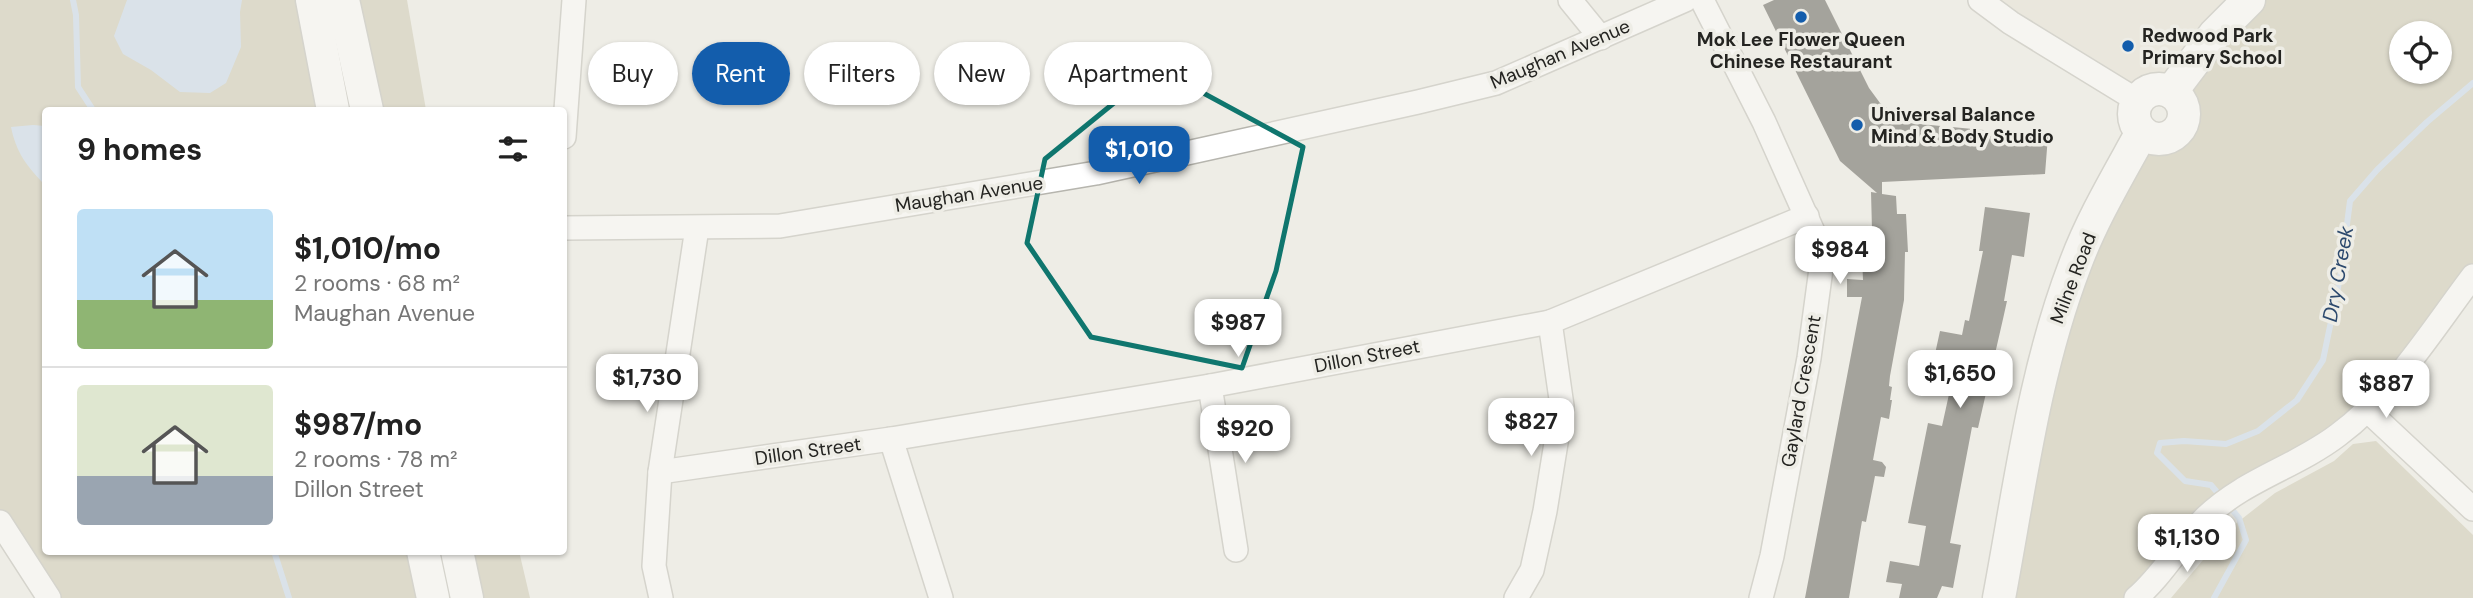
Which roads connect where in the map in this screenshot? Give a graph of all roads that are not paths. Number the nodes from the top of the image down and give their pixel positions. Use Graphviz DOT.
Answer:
graph roads {
  1 [pos="312,0"];
  2 [pos="343,0"];
  3 [pos="575,0"];
  4 [pos="1570,0"];
  5 [pos="1685,0"];
  6 [pos="1702,0"];
  7 [pos="1980,0"];
  8 [pos="2249,0"];
  9 [pos="1601,38"];
  10 [pos="2171,92"];
  11 [pos="2138,101"];
  12 [pos="332,107"];
  13 [pos="366,107"];
  14 [pos="566,107"];
  15 [pos="2141,132"];
  16 [pos="1807,216"];
  17 [pos="567,228"];
  18 [pos="697,228"];
  19 [pos="2473,276"];
  20 [pos="1550,321"];
  21 [pos="1210,386"];
  22 [pos="2366,409"];
  23 [pos="891,439"];
  24 [pos="660,472"];
  25 [pos="2473,509"];
  26 [pos="0,522"];
  27 [pos="1237,550"];
  28 [pos="424,555"];
  29 [pos="458,555"];
  30 [pos="49,598"];
  31 [pos="433,598"];
  32 [pos="467,598"];
  33 [pos="661,598"];
  34 [pos="941,598"];
  35 [pos="1516,598"];
  36 [pos="1761,598"];
  37 [pos="2001,598"];
  38 [pos="2136,598"];
  1 -- 12 [label="main road"];
  2 -- 13 [label="main road"];
  3 -- 14 [label="street"];
  4 -- 9 [label="street"];
  5 -- 9 [label="street, Maughan Avenue"];
  6 -- 16 [label="street, Gaylard Crescent"];
  7 -- 11 [label="street"];
  8 -- 10 [label="main road"];
  9 -- 18 [label="street, Maughan Avenue"];
  10 -- 11 [label="main road"];
  10 -- 15 [label="main road"];
  11 -- 15 [label="main road"];
  15 -- 37 [label="main road, Milne Road"];
  16 -- 20 [label="street, Dillon Street"];
  16 -- 36 [label="street, Gaylard Crescent"];
  17 -- 18 [label="street, Maughan Avenue"];
  18 -- 24 [label="street"];
  19 -- 22 [label="street"];
  20 -- 21 [label="street, Dillon Street"];
  20 -- 35 [label="street"];
  21 -- 23 [label="street, Dillon Street"];
  21 -- 27 [label="street"];
  22 -- 25 [label="street"];
  22 -- 38 [label="street"];
  23 -- 24 [label="street, Dillon Street"];
  23 -- 34 [label="street"];
  24 -- 33 [label="street"];
  26 -- 30 [label="street"];
  28 -- 31 [label="main road"];
  29 -- 32 [label="main road"];
}
